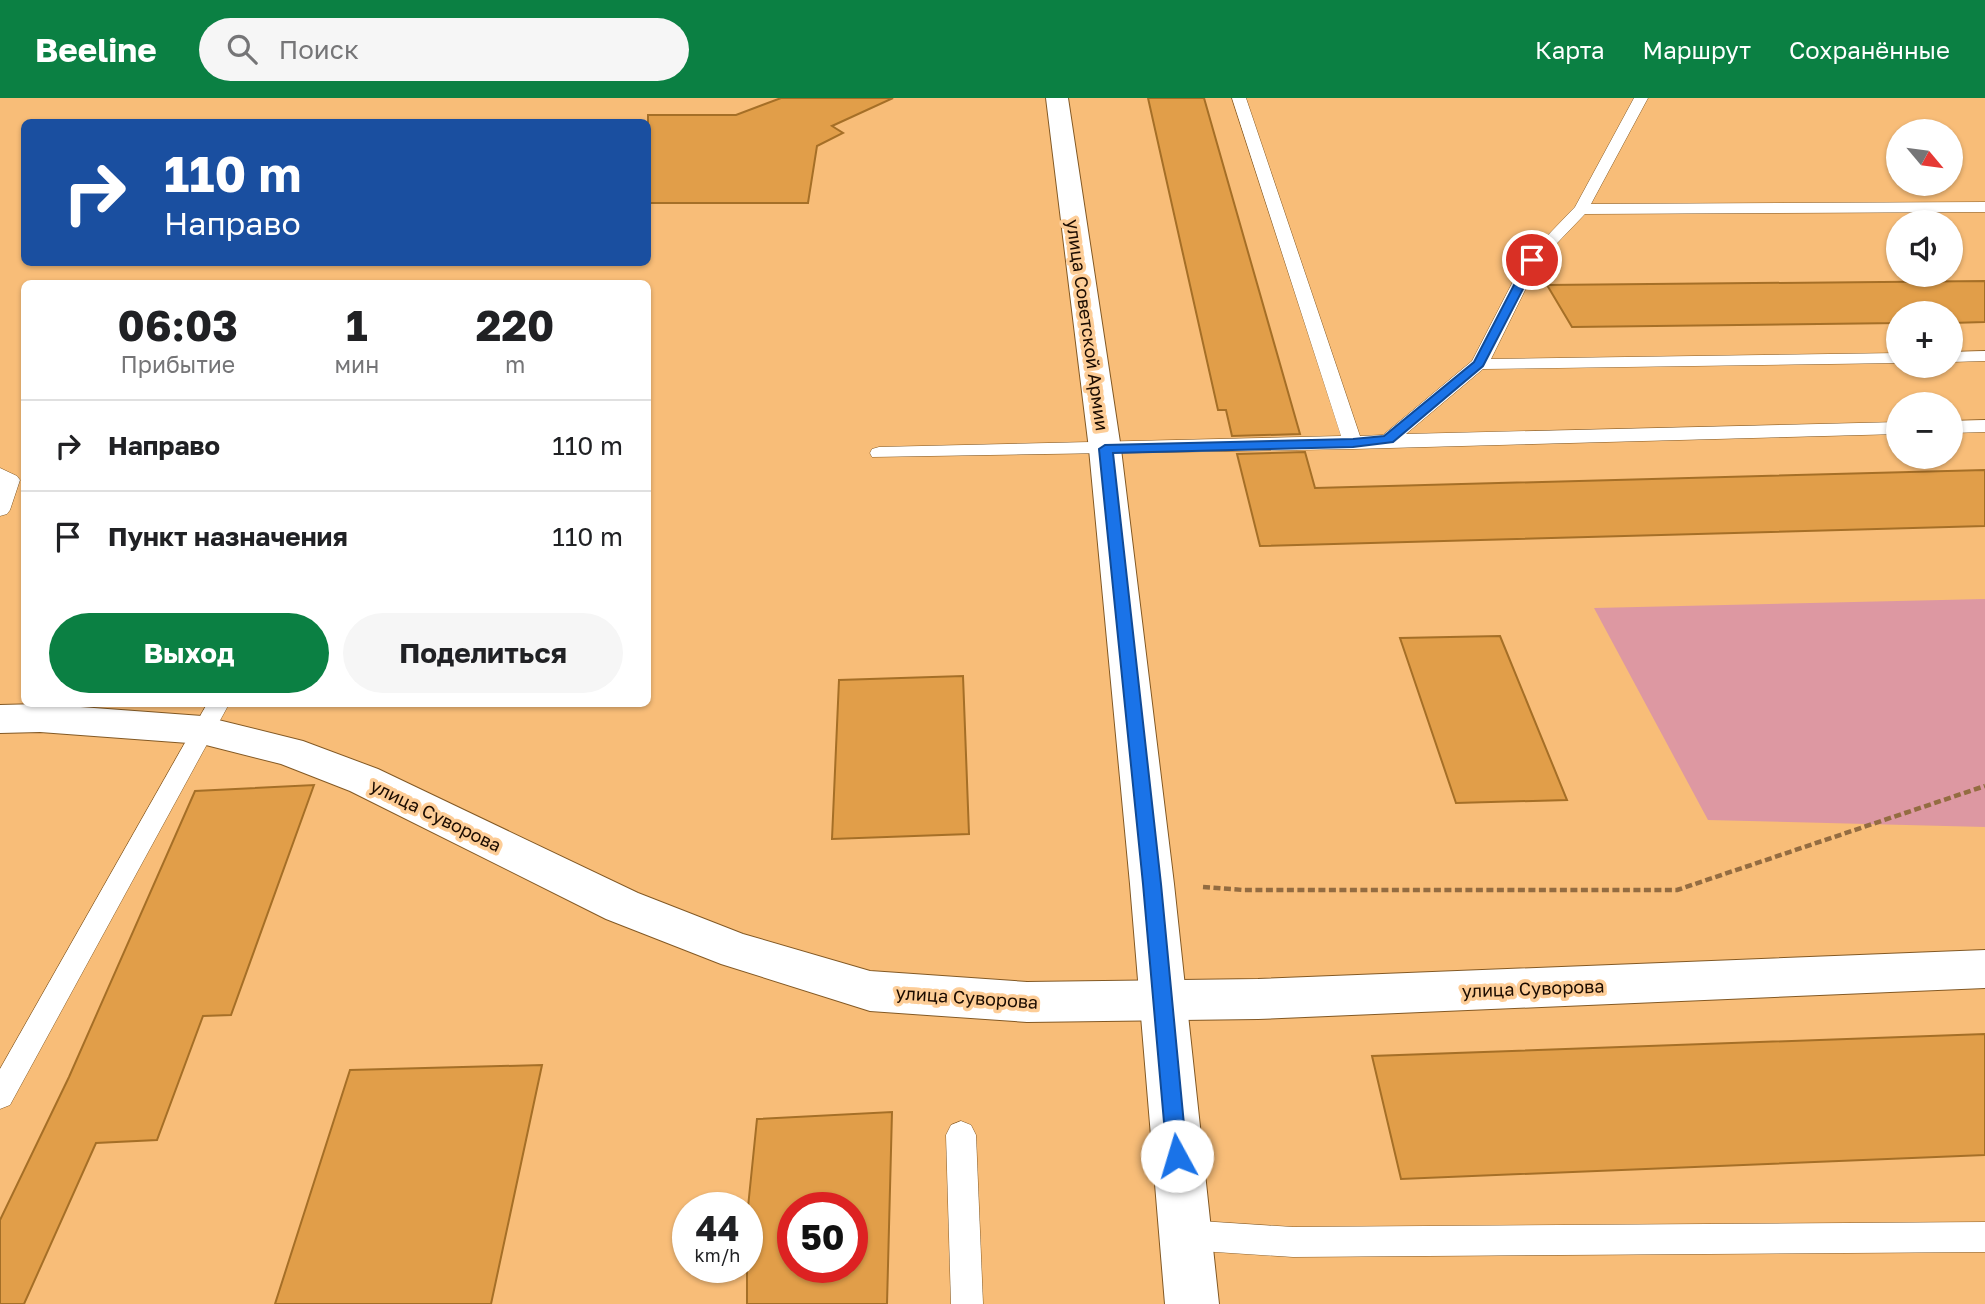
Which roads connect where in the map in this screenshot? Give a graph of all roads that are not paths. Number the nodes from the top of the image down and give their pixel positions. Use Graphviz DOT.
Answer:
graph roads {
  1 [pos="1057,98"];
  2 [pos="1239,98"];
  3 [pos="1641,98"];
  4 [pos="1985,207"];
  5 [pos="1581,209"];
  6 [pos="1985,356"];
  7 [pos="1963,357"];
  8 [pos="1886,358"];
  9 [pos="1479,364"];
  10 [pos="1985,426"];
  11 [pos="1963,427"];
  12 [pos="1886,428"];
  13 [pos="1388,440"];
  14 [pos="1353,443"];
  15 [pos="1105,449"];
  16 [pos="879,453"];
  17 [pos="0,474"];
  18 [pos="0,510"];
  19 [pos="210,717"];
  20 [pos="0,719"];
  21 [pos="1985,969"];
  22 [pos="1161,999"];
  23 [pos="0,1096"];
  24 [pos="961,1135"];
  25 [pos="1185,1235"];
  26 [pos="1985,1237"];
  27 [pos="967,1304"];
  28 [pos="1192,1304"];
  1 -- 15 [label="main road, улица Советской Армии"];
  2 -- 14 [label="lane"];
  3 -- 5 [label="lane"];
  4 -- 5 [label="lane"];
  5 -- 9 [label="lane"];
  6 -- 7 [label="lane"];
  8 -- 9 [label="lane"];
  9 -- 13 [label="lane"];
  10 -- 11 [label="lane"];
  12 -- 13 [label="lane"];
  13 -- 14 [label="lane"];
  14 -- 15 [label="lane"];
  15 -- 16 [label="lane"];
  15 -- 22 [label="main road, улица Советской Армии"];
  17 -- 18 [label="lane"];
  19 -- 20 [label="main road, улица Суворова"];
  19 -- 22 [label="main road, улица Суворова"];
  19 -- 23 [label="lane"];
  21 -- 22 [label="main road, улица Суворова"];
  22 -- 25 [label="main road, улица Советской Армии"];
  24 -- 27 [label="lane"];
  25 -- 26 [label="lane"];
  25 -- 28 [label="main road, улица Советской Армии"];
}
